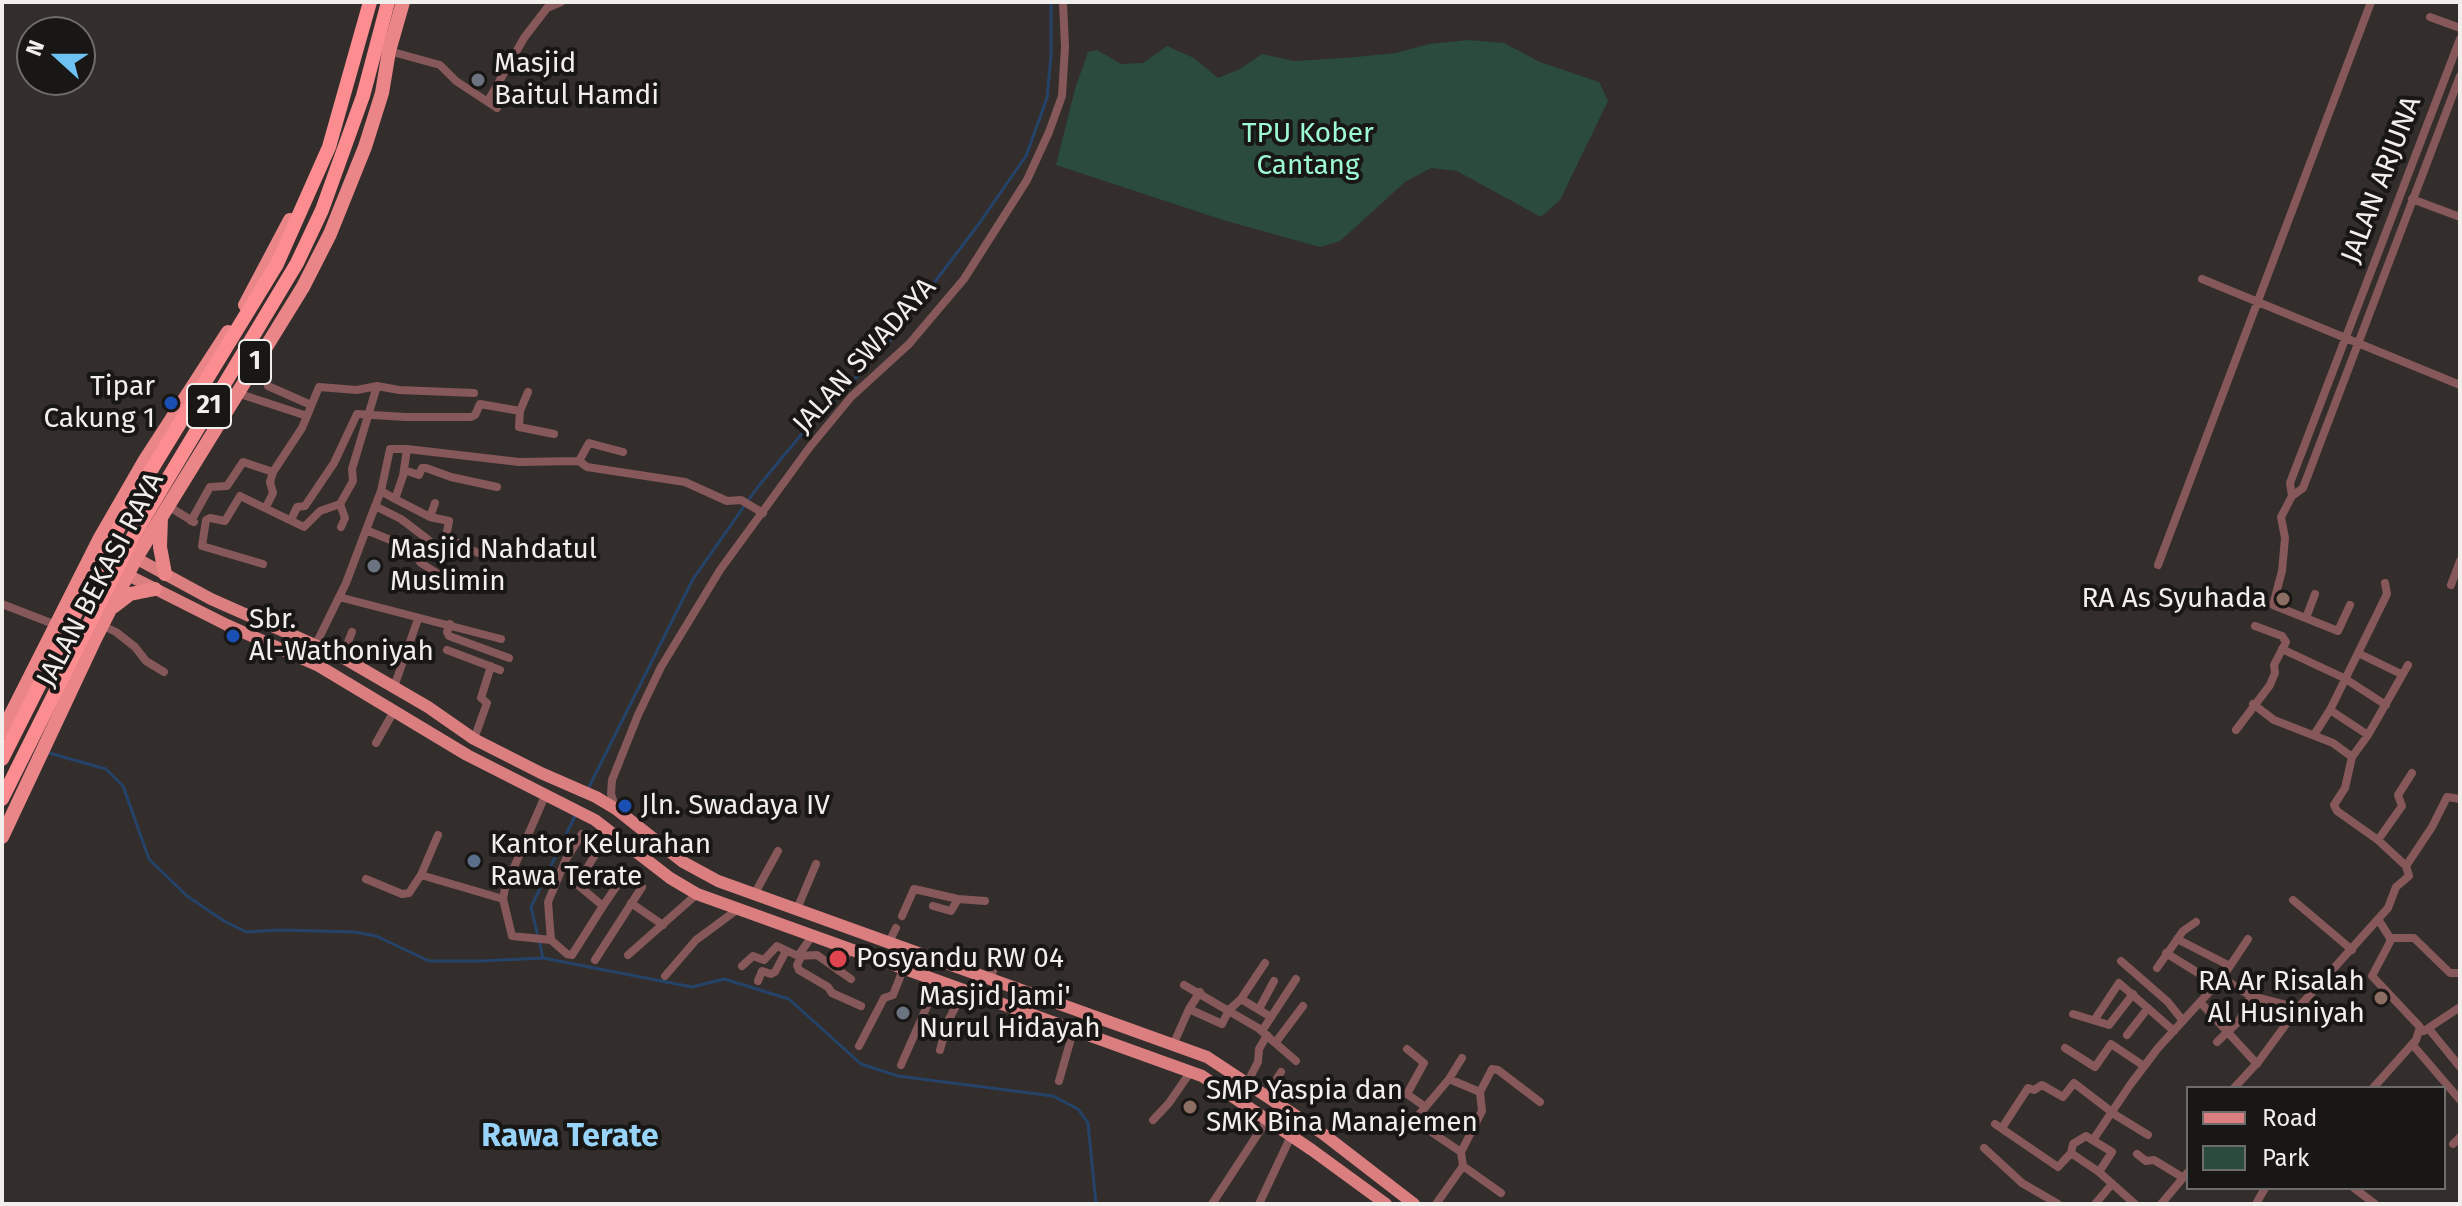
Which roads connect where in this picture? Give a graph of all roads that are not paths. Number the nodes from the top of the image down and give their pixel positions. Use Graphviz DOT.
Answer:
graph roads {
  1 [pos="367,2"];
  2 [pos="388,2"];
  3 [pos="403,2"];
  4 [pos="561,2"];
  5 [pos="1063,2"];
  6 [pos="2371,2"];
  7 [pos="2430,17"];
  8 [pos="2460,28"];
  9 [pos="2460,39"];
  10 [pos="389,51"];
  11 [pos="2446,76"];
  12 [pos="2459,79"];
  13 [pos="488,101"];
  14 [pos="497,108"];
  15 [pos="2429,120"];
  16 [pos="2441,124"];
  17 [pos="2407,177"];
  18 [pos="308,181"];
  19 [pos="2419,181"];
  20 [pos="345,199"];
  21 [pos="2412,199"];
  22 [pos="2460,217"];
  23 [pos="2378,252"];
  24 [pos="2390,257"];
  25 [pos="2202,279"];
  26 [pos="2258,301"];
  27 [pos="2345,338"];
  28 [pos="2357,342"];
  29 [pos="2460,385"];
  30 [pos="268,386"];
  31 [pos="377,386"];
  32 [pos="2324,391"];
  33 [pos="236,392"];
  34 [pos="528,392"];
  35 [pos="474,393"];
  36 [pos="2338,396"];
  37 [pos="311,405"];
  38 [pos="520,411"];
  39 [pos="370,414"];
  40 [pos="307,416"];
  41 [pos="554,434"];
  42 [pos="407,449"];
  43 [pos="623,452"];
  44 [pos="579,461"];
  45 [pos="404,470"];
  46 [pos="273,472"];
  47 [pos="497,487"];
  48 [pos="381,491"];
  49 [pos="2292,496"];
  50 [pos="395,499"];
  51 [pos="435,503"];
  52 [pos="340,504"];
  53 [pos="375,506"];
  54 [pos="266,507"];
  55 [pos="164,511"];
  56 [pos="763,513"];
  57 [pos="430,517"];
  58 [pos="291,520"];
  59 [pos="191,521"];
  60 [pos="203,527"];
  61 [pos="341,527"];
  62 [pos="366,530"];
  63 [pos="103,540"];
  64 [pos="478,553"];
  65 [pos="93,558"];
  66 [pos="136,558"];
  67 [pos="2460,561"];
  68 [pos="421,563"];
  69 [pos="263,564"];
  70 [pos="2158,565"];
  71 [pos="127,574"];
  72 [pos="165,574"];
  73 [pos="2385,583"];
  74 [pos="2451,585"];
  75 [pos="463,586"];
  76 [pos="155,589"];
  77 [pos="2315,594"];
  78 [pos="339,597"];
  79 [pos="2,604"];
  80 [pos="2350,605"];
  81 [pos="235,609"];
  82 [pos="2306,618"];
  83 [pos="418,619"];
  84 [pos="102,623"];
  85 [pos="450,624"];
  86 [pos="56,625"];
  87 [pos="227,625"];
  88 [pos="2255,626"];
  89 [pos="352,632"];
  90 [pos="501,639"];
  91 [pos="316,644"];
  92 [pos="44,649"];
  93 [pos="2282,649"];
  94 [pos="447,650"];
  95 [pos="2358,653"];
  96 [pos="342,657"];
  97 [pos="509,658"];
  98 [pos="2408,665"];
  99 [pos="164,672"];
  100 [pos="2401,674"];
  101 [pos="2344,678"];
  102 [pos="394,687"];
  103 [pos="2253,704"];
  104 [pos="2386,705"];
  105 [pos="2330,710"];
  106 [pos="394,711"];
  107 [pos="4,724"];
  108 [pos="2236,730"];
  109 [pos="2314,735"];
  110 [pos="2368,735"];
  111 [pos="474,739"];
  112 [pos="376,743"];
  113 [pos="2352,757"];
  114 [pos="2,759"];
  115 [pos="2412,773"];
  116 [pos="2,776"];
  117 [pos="28,783"];
  118 [pos="549,798"];
  119 [pos="2,799"];
  120 [pos="2460,799"];
  121 [pos="616,809"];
  122 [pos="607,827"];
  123 [pos="582,834"];
  124 [pos="438,835"];
  125 [pos="2,837"];
  126 [pos="2378,840"];
  127 [pos="778,851"];
  128 [pos="595,855"];
  129 [pos="816,864"];
  130 [pos="2406,866"];
  131 [pos="421,875"];
  132 [pos="366,879"];
  133 [pos="755,893"];
  134 [pos="697,894"];
  135 [pos="503,899"];
  136 [pos="958,899"];
  137 [pos="2293,900"];
  138 [pos="985,901"];
  139 [pos="631,903"];
  140 [pos="603,906"];
  141 [pos="933,906"];
  142 [pos="738,909"];
  143 [pos="797,909"];
  144 [pos="902,916"];
  145 [pos="2378,919"];
  146 [pos="2196,922"];
  147 [pos="663,925"];
  148 [pos="896,928"];
  149 [pos="812,936"];
  150 [pos="2390,938"];
  151 [pos="2177,939"];
  152 [pos="2248,939"];
  153 [pos="548,940"];
  154 [pos="889,942"];
  155 [pos="850,949"];
  156 [pos="2352,950"];
  157 [pos="786,951"];
  158 [pos="1000,953"];
  159 [pos="2166,953"];
  160 [pos="628,955"];
  161 [pos="799,957"];
  162 [pos="595,960"];
  163 [pos="2121,961"];
  164 [pos="1265,963"];
  165 [pos="742,966"];
  166 [pos="2230,966"];
  167 [pos="904,967"];
  168 [pos="2157,968"];
  169 [pos="839,971"];
  170 [pos="2460,973"];
  171 [pos="665,976"];
  172 [pos="851,979"];
  173 [pos="939,979"];
  174 [pos="990,979"];
  175 [pos="1296,979"];
  176 [pos="758,981"];
  177 [pos="1274,981"];
  178 [pos="2219,981"];
  179 [pos="1184,985"];
  180 [pos="965,989"];
  181 [pos="1200,992"];
  182 [pos="2133,994"];
  183 [pos="2251,996"];
  184 [pos="1241,999"];
  185 [pos="2200,1002"];
  186 [pos="861,1006"];
  187 [pos="1303,1006"];
  188 [pos="2460,1007"];
  189 [pos="2148,1008"];
  190 [pos="2298,1008"];
  191 [pos="1189,1009"];
  192 [pos="1259,1009"];
  193 [pos="1229,1010"];
  194 [pos="2073,1014"];
  195 [pos="1271,1017"];
  196 [pos="2095,1019"];
  197 [pos="2183,1021"];
  198 [pos="1074,1028"];
  199 [pos="2174,1031"];
  200 [pos="2424,1031"];
  201 [pos="1264,1033"];
  202 [pos="2228,1034"];
  203 [pos="2127,1035"];
  204 [pos="1276,1042"];
  205 [pos="2217,1042"];
  206 [pos="2412,1044"];
  207 [pos="1173,1045"];
  208 [pos="859,1046"];
  209 [pos="2065,1048"];
  210 [pos="1407,1049"];
  211 [pos="940,1050"];
  212 [pos="1462,1058"];
  213 [pos="1296,1061"];
  214 [pos="2257,1064"];
  215 [pos="901,1065"];
  216 [pos="2144,1066"];
  217 [pos="2460,1067"];
  218 [pos="1191,1071"];
  219 [pos="1281,1072"];
  220 [pos="1449,1079"];
  221 [pos="1059,1081"];
  222 [pos="1247,1083"];
  223 [pos="2236,1086"];
  224 [pos="2375,1086"];
  225 [pos="1480,1092"];
  226 [pos="1266,1096"];
  227 [pos="2460,1100"];
  228 [pos="1540,1102"];
  229 [pos="1424,1106"];
  230 [pos="2112,1112"];
  231 [pos="1153,1120"];
  232 [pos="1267,1120"];
  233 [pos="2148,1135"];
  234 [pos="1291,1136"];
  235 [pos="2093,1140"];
  236 [pos="1984,1148"];
  237 [pos="1461,1152"];
  238 [pos="2071,1153"];
  239 [pos="2137,1154"];
  240 [pos="1463,1166"];
  241 [pos="2099,1172"];
  242 [pos="2185,1175"];
  243 [pos="2112,1184"];
  244 [pos="2357,1190"];
  245 [pos="1501,1193"];
  246 [pos="1212,1204"];
  247 [pos="1259,1204"];
  248 [pos="1386,1204"];
  249 [pos="1414,1204"];
  250 [pos="1436,1204"];
  251 [pos="2058,1204"];
  252 [pos="2095,1204"];
  253 [pos="2135,1204"];
  254 [pos="2161,1204"];
  255 [pos="2375,1204"];
  1 -- 18 [label="highway, JALAN BEKASI RAYA / 1"];
  1 -- 114 [label="highway, 21, bridge"];
  2 -- 119 [label="highway, 21, bridge"];
  3 -- 10 [label="highway, JALAN BEKASI RAYA / 1"];
  4 -- 13 [label="street"];
  5 -- 56 [label="street, JALAN SWADAYA"];
  6 -- 26 [label="street"];
  7 -- 8 [label="street"];
  9 -- 11 [label="street, JALAN ARJUNA"];
  10 -- 13 [label="street"];
  10 -- 20 [label="highway, JALAN BEKASI RAYA / 1"];
  11 -- 12 [label="street"];
  11 -- 15 [label="street, JALAN ARJUNA"];
  12 -- 16 [label="street, JALAN ARJUNA"];
  13 -- 14 [label="street"];
  15 -- 16 [label="street"];
  15 -- 17 [label="street, JALAN ARJUNA"];
  16 -- 19 [label="street, JALAN ARJUNA"];
  17 -- 19 [label="street"];
  17 -- 23 [label="street, JALAN ARJUNA"];
  18 -- 20 [label="highway, bridge"];
  18 -- 63 [label="highway, JALAN BEKASI RAYA / 1"];
  19 -- 21 [label="street, JALAN ARJUNA"];
  20 -- 33 [label="highway, JALAN BEKASI RAYA / 1"];
  21 -- 22 [label="street"];
  21 -- 24 [label="street, JALAN ARJUNA"];
  23 -- 24 [label="street"];
  23 -- 27 [label="street, JALAN ARJUNA"];
  24 -- 28 [label="street, JALAN ARJUNA"];
  25 -- 26 [label="street"];
  26 -- 27 [label="street"];
  26 -- 70 [label="street"];
  27 -- 28 [label="street"];
  27 -- 32 [label="street, JALAN ARJUNA"];
  28 -- 29 [label="street"];
  28 -- 36 [label="street, JALAN ARJUNA"];
  30 -- 37 [label="street"];
  31 -- 35 [label="street"];
  31 -- 37 [label="street"];
  31 -- 39 [label="street"];
  32 -- 36 [label="street"];
  32 -- 49 [label="street, JALAN ARJUNA"];
  33 -- 40 [label="street"];
  33 -- 55 [label="highway, JALAN BEKASI RAYA / 1"];
  34 -- 38 [label="street"];
  36 -- 49 [label="street, JALAN ARJUNA"];
  37 -- 40 [label="street"];
  38 -- 39 [label="street"];
  38 -- 41 [label="street"];
  39 -- 52 [label="street"];
  39 -- 58 [label="street"];
  40 -- 46 [label="street"];
  42 -- 44 [label="street"];
  42 -- 45 [label="street"];
  42 -- 48 [label="street"];
  43 -- 44 [label="street"];
  44 -- 56 [label="street"];
  45 -- 47 [label="street"];
  45 -- 50 [label="street"];
  46 -- 54 [label="street"];
  46 -- 59 [label="street"];
  48 -- 50 [label="street"];
  48 -- 53 [label="street"];
  49 -- 82 [label="street, JALAN ARJUNA"];
  50 -- 57 [label="street"];
  51 -- 57 [label="street"];
  52 -- 58 [label="street"];
  52 -- 61 [label="street"];
  53 -- 62 [label="street"];
  53 -- 68 [label="street"];
  54 -- 58 [label="street"];
  54 -- 60 [label="street"];
  55 -- 59 [label="street"];
  55 -- 66 [label="highway, JALAN BEKASI RAYA / 1"];
  55 -- 72 [label="highway"];
  56 -- 121 [label="street, JALAN SWADAYA"];
  57 -- 64 [label="street"];
  59 -- 60 [label="street"];
  60 -- 69 [label="street"];
  62 -- 68 [label="street"];
  62 -- 78 [label="street"];
  63 -- 65 [label="highway, JALAN BEKASI RAYA / 1"];
  63 -- 66 [label="main road"];
  65 -- 71 [label="main road"];
  65 -- 86 [label="highway, JALAN BEKASI RAYA / 1"];
  65 -- 92 [label="highway, JALAN BEKASI RAYA / 1"];
  66 -- 71 [label="highway, JALAN BEKASI RAYA / 1"];
  66 -- 72 [label="main road"];
  67 -- 74 [label="street"];
  68 -- 75 [label="street"];
  71 -- 76 [label="main road"];
  71 -- 84 [label="highway, JALAN BEKASI RAYA / 1"];
  72 -- 81 [label="main road"];
  73 -- 95 [label="street"];
  76 -- 84 [label="highway"];
  76 -- 87 [label="main road"];
  77 -- 82 [label="street"];
  78 -- 83 [label="street"];
  78 -- 91 [label="street"];
  79 -- 86 [label="street"];
  80 -- 82 [label="street"];
  81 -- 87 [label="main road"];
  81 -- 91 [label="main road"];
  83 -- 85 [label="street"];
  83 -- 102 [label="street"];
  84 -- 99 [label="street"];
  84 -- 117 [label="highway, JALAN BEKASI RAYA / 1"];
  85 -- 90 [label="street"];
  85 -- 97 [label="street"];
  86 -- 92 [label="highway, JALAN BEKASI RAYA / 1"];
  87 -- 106 [label="main road"];
  88 -- 93 [label="street"];
  89 -- 96 [label="street"];
  91 -- 96 [label="main road"];
  92 -- 107 [label="highway, JALAN BEKASI RAYA / 1"];
  93 -- 101 [label="street"];
  93 -- 103 [label="street"];
  94 -- 111 [label="street"];
  95 -- 100 [label="street"];
  95 -- 101 [label="street"];
  96 -- 102 [label="main road"];
  98 -- 100 [label="street"];
  100 -- 104 [label="street"];
  101 -- 104 [label="street"];
  101 -- 105 [label="street"];
  102 -- 111 [label="main road"];
  103 -- 108 [label="street"];
  103 -- 109 [label="street"];
  104 -- 110 [label="street"];
  105 -- 109 [label="street"];
  105 -- 110 [label="street"];
  106 -- 112 [label="street"];
  106 -- 118 [label="main road"];
  109 -- 113 [label="street"];
  110 -- 113 [label="street"];
  111 -- 121 [label="main road"];
  113 -- 126 [label="street"];
  115 -- 126 [label="street"];
  116 -- 117 [label="street"];
  117 -- 125 [label="highway, JALAN BEKASI RAYA / 1"];
  118 -- 122 [label="main road"];
  118 -- 135 [label="street"];
  120 -- 130 [label="street"];
  121 -- 122 [label="main road"];
  121 -- 133 [label="main road"];
  122 -- 134 [label="main road"];
  123 -- 153 [label="street"];
  124 -- 131 [label="street"];
  126 -- 130 [label="street"];
  127 -- 133 [label="street"];
  128 -- 140 [label="street"];
  129 -- 143 [label="street"];
  130 -- 145 [label="street"];
  131 -- 132 [label="street"];
  131 -- 135 [label="street"];
  133 -- 143 [label="main road"];
  134 -- 142 [label="main road"];
  134 -- 147 [label="street"];
  135 -- 153 [label="street"];
  136 -- 138 [label="street"];
  136 -- 141 [label="street"];
  136 -- 144 [label="street"];
  137 -- 156 [label="street"];
  139 -- 140 [label="street"];
  139 -- 147 [label="street"];
  139 -- 162 [label="street"];
  140 -- 153 [label="street"];
  142 -- 149 [label="main road"];
  142 -- 171 [label="street"];
  143 -- 154 [label="main road"];
  145 -- 150 [label="street"];
  145 -- 156 [label="street"];
  146 -- 151 [label="street"];
  147 -- 160 [label="street"];
  148 -- 154 [label="street"];
  149 -- 155 [label="main road"];
  149 -- 161 [label="street"];
  150 -- 170 [label="street"];
  150 -- 200 [label="street"];
  151 -- 159 [label="street"];
  151 -- 166 [label="street"];
  152 -- 166 [label="street"];
  154 -- 174 [label="main road"];
  155 -- 167 [label="main road"];
  155 -- 169 [label="street"];
  156 -- 190 [label="street"];
  157 -- 161 [label="street"];
  157 -- 165 [label="street"];
  157 -- 176 [label="street"];
  158 -- 174 [label="street"];
  159 -- 168 [label="street"];
  159 -- 178 [label="street"];
  161 -- 169 [label="street"];
  161 -- 186 [label="street"];
  163 -- 197 [label="street"];
  164 -- 184 [label="street"];
  166 -- 178 [label="street"];
  167 -- 173 [label="main road"];
  167 -- 208 [label="street"];
  169 -- 172 [label="street"];
  173 -- 180 [label="main road"];
  173 -- 215 [label="street"];
  174 -- 207 [label="main road"];
  175 -- 195 [label="street"];
  177 -- 192 [label="street"];
  178 -- 183 [label="street"];
  178 -- 185 [label="street"];
  179 -- 181 [label="street"];
  180 -- 198 [label="main road"];
  180 -- 211 [label="street"];
  181 -- 191 [label="street"];
  181 -- 193 [label="street"];
  182 -- 189 [label="street"];
  182 -- 196 [label="street"];
  182 -- 196 [label="street"];
  183 -- 190 [label="street"];
  183 -- 202 [label="street"];
  184 -- 192 [label="street"];
  184 -- 193 [label="street"];
  185 -- 197 [label="street"];
  185 -- 202 [label="street"];
  187 -- 204 [label="street"];
  188 -- 200 [label="street"];
  189 -- 199 [label="street"];
  189 -- 203 [label="street"];
  190 -- 214 [label="street"];
  191 -- 193 [label="street"];
  191 -- 207 [label="street"];
  192 -- 195 [label="street"];
  193 -- 201 [label="street"];
  194 -- 196 [label="street"];
  195 -- 201 [label="street"];
  197 -- 199 [label="street"];
  198 -- 218 [label="main road"];
  198 -- 221 [label="street"];
  199 -- 216 [label="street"];
  200 -- 206 [label="street"];
  200 -- 217 [label="street"];
  201 -- 204 [label="street"];
  201 -- 222 [label="street"];
  202 -- 205 [label="street"];
  202 -- 214 [label="street"];
  204 -- 213 [label="street"];
  206 -- 224 [label="street"];
  206 -- 227 [label="street"];
  207 -- 222 [label="main road"];
  209 -- 216 [label="street"];
  210 -- 229 [label="street"];
  212 -- 220 [label="street"];
  214 -- 223 [label="street"];
  216 -- 230 [label="street"];
  218 -- 231 [label="street"];
  218 -- 232 [label="main road"];
  219 -- 226 [label="street"];
  220 -- 225 [label="street"];
  220 -- 229 [label="street"];
  222 -- 226 [label="main road"];
  225 -- 228 [label="street"];
  225 -- 237 [label="street"];
  226 -- 249 [label="main road"];
  229 -- 237 [label="street"];
  230 -- 233 [label="street"];
  230 -- 235 [label="street"];
  230 -- 238 [label="street"];
  232 -- 234 [label="main road"];
  232 -- 246 [label="street"];
  234 -- 247 [label="street"];
  234 -- 248 [label="main road"];
  235 -- 238 [label="street"];
  235 -- 241 [label="street"];
  236 -- 251 [label="street"];
  237 -- 240 [label="street"];
  238 -- 241 [label="street"];
  239 -- 242 [label="street"];
  240 -- 245 [label="street"];
  240 -- 250 [label="street"];
  241 -- 243 [label="street"];
  242 -- 254 [label="street"];
  243 -- 252 [label="street"];
  243 -- 253 [label="street"];
  244 -- 255 [label="street"];
}
